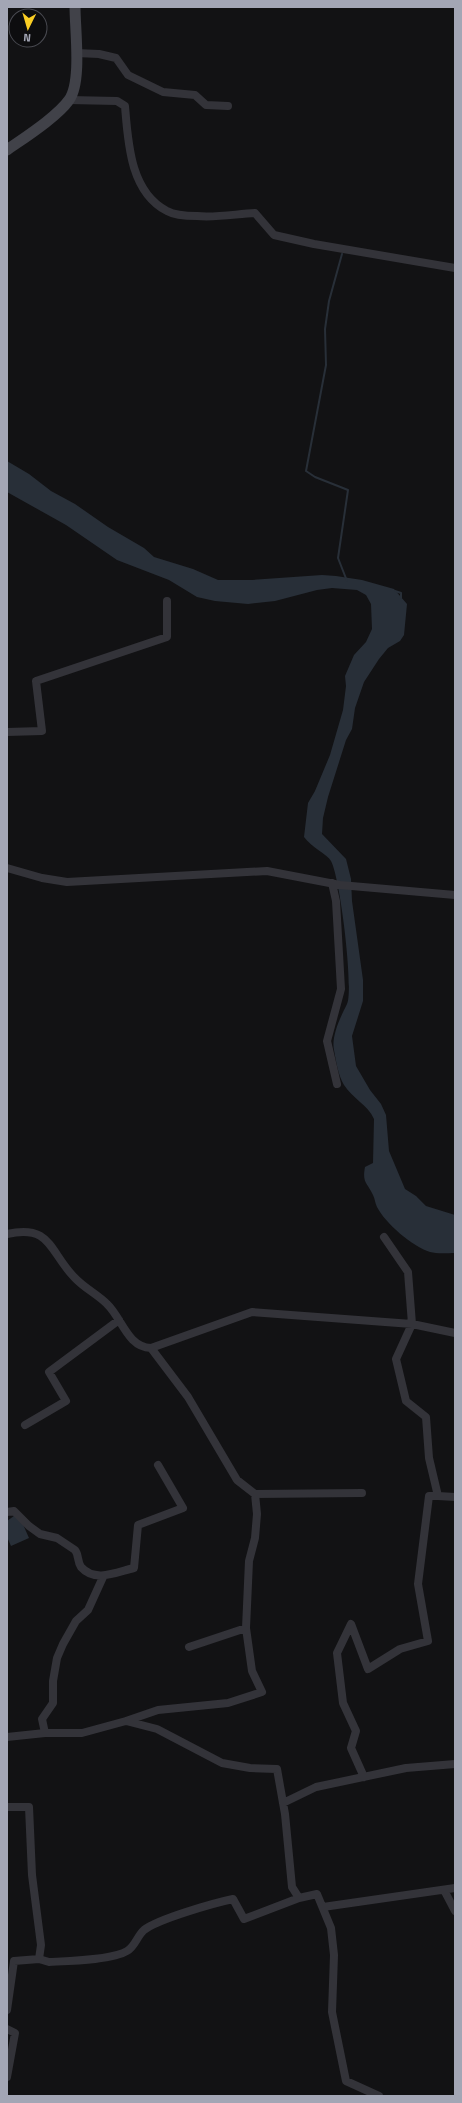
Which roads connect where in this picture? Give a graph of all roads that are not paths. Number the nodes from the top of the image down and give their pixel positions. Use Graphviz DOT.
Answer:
graph roads {
  1 [pos="75,7"];
  2 [pos="76,53"];
  3 [pos="69,100"];
  4 [pos="228,106"];
  5 [pos="7,150"];
  6 [pos="455,268"];
  7 [pos="167,601"];
  8 [pos="7,732"];
  9 [pos="7,868"];
  10 [pos="332,883"];
  11 [pos="455,895"];
  12 [pos="337,1084"];
  13 [pos="7,1234"];
  14 [pos="384,1237"];
  15 [pos="119,1320"];
  16 [pos="412,1324"];
  17 [pos="455,1333"];
  18 [pos="151,1348"];
  19 [pos="25,1425"];
  20 [pos="158,1465"];
  21 [pos="362,1493"];
  22 [pos="255,1494"];
  23 [pos="438,1496"];
  24 [pos="455,1497"];
  25 [pos="7,1512"];
  26 [pos="103,1576"];
  27 [pos="246,1628"];
  28 [pos="189,1647"];
  29 [pos="126,1721"];
  30 [pos="45,1733"];
  31 [pos="7,1737"];
  32 [pos="455,1764"];
  33 [pos="364,1777"];
  34 [pos="283,1803"];
  35 [pos="7,1807"];
  36 [pos="455,1888"];
  37 [pos="444,1890"];
  38 [pos="299,1898"];
  39 [pos="323,1907"];
  40 [pos="455,1911"];
  41 [pos="39,1959"];
  42 [pos="7,2010"];
  43 [pos="7,2029"];
  44 [pos="7,2077"];
  45 [pos="379,2096"];
  1 -- 2 [label="main road"];
  2 -- 3 [label="main road"];
  2 -- 4 [label="street"];
  3 -- 5 [label="main road"];
  3 -- 6 [label="street"];
  7 -- 8 [label="street"];
  9 -- 10 [label="street"];
  10 -- 11 [label="street"];
  10 -- 12 [label="street"];
  13 -- 15 [label="street"];
  14 -- 16 [label="street"];
  15 -- 18 [label="street"];
  15 -- 19 [label="street"];
  16 -- 17 [label="street"];
  16 -- 18 [label="street"];
  16 -- 23 [label="street"];
  18 -- 22 [label="street"];
  20 -- 26 [label="street"];
  21 -- 22 [label="street"];
  22 -- 27 [label="street"];
  23 -- 24 [label="street"];
  23 -- 33 [label="street"];
  25 -- 26 [label="street"];
  26 -- 30 [label="street"];
  27 -- 28 [label="street"];
  27 -- 29 [label="street"];
  29 -- 30 [label="street"];
  29 -- 34 [label="street"];
  30 -- 31 [label="street"];
  32 -- 33 [label="street"];
  33 -- 34 [label="street"];
  34 -- 38 [label="street"];
  35 -- 41 [label="street"];
  36 -- 37 [label="street"];
  37 -- 39 [label="street"];
  37 -- 40 [label="street"];
  38 -- 39 [label="street"];
  38 -- 41 [label="street"];
  39 -- 45 [label="street"];
  41 -- 42 [label="street"];
  43 -- 44 [label="street"];
}
